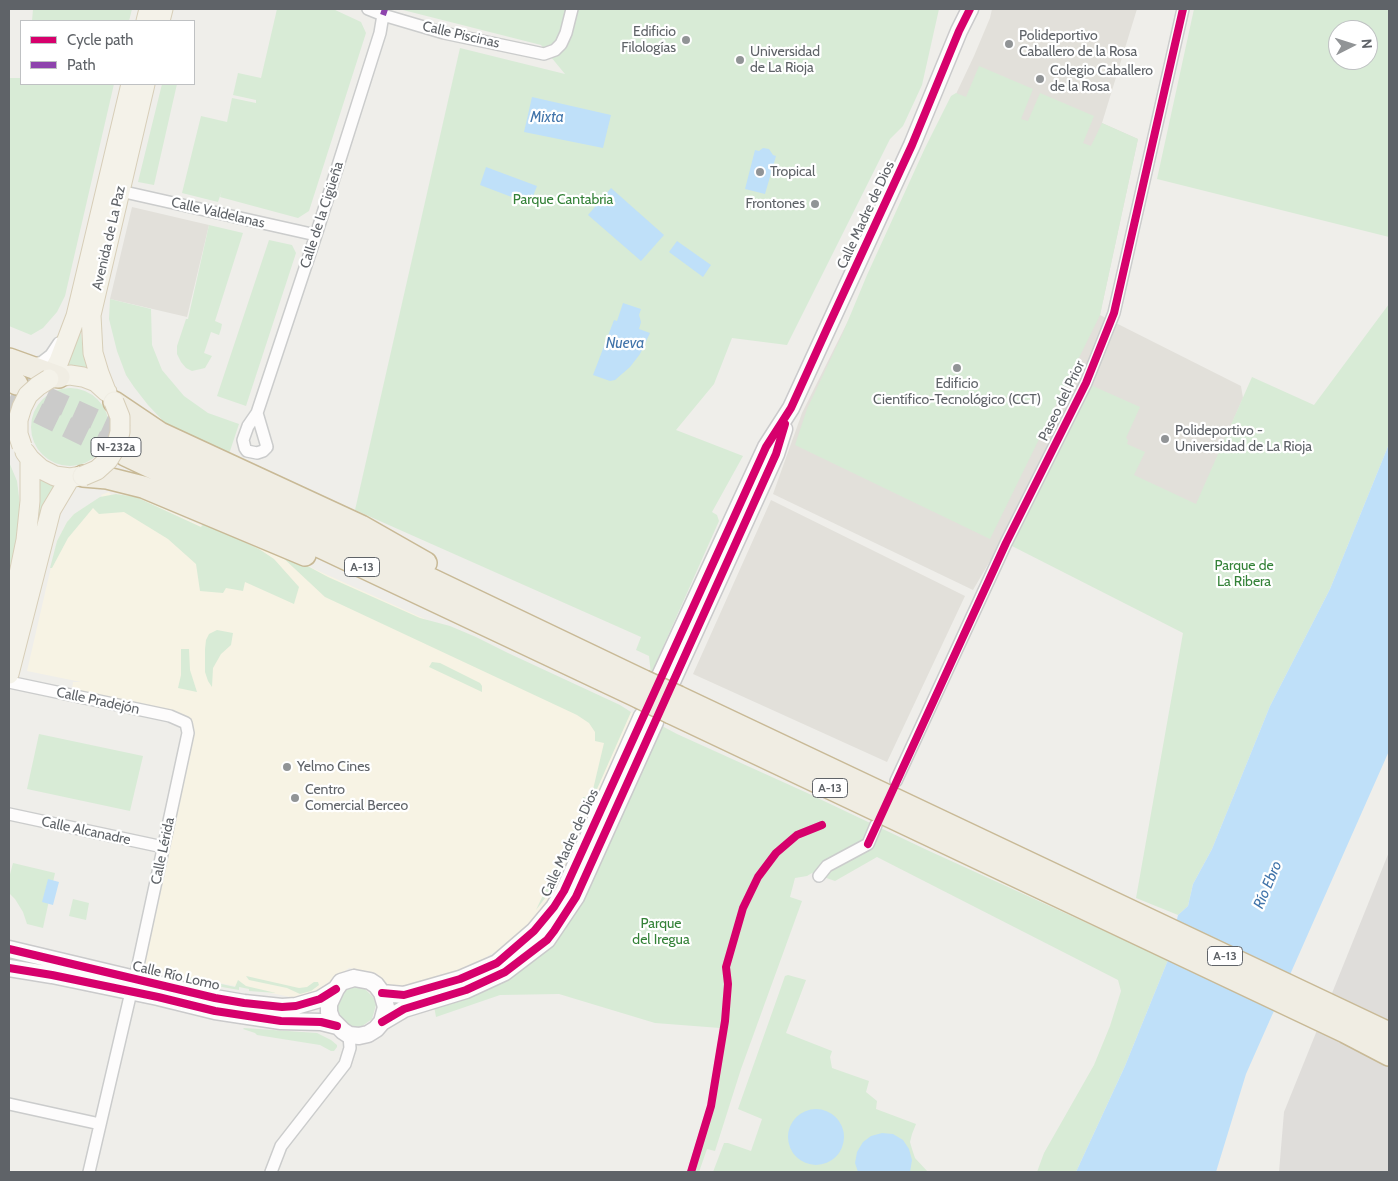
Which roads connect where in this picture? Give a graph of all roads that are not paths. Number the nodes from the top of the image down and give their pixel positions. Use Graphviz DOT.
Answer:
graph roads {
  1 [pos="368,9"];
  2 [pos="572,9"];
  3 [pos="960,9"];
  4 [pos="970,9"];
  5 [pos="1183,9"];
  6 [pos="383,15"];
  7 [pos="959,31"];
  8 [pos="131,85"];
  9 [pos="145,85"];
  10 [pos="120,191"];
  11 [pos="316,235"];
  12 [pos="76,316"];
  13 [pos="9,359"];
  14 [pos="53,377"];
  15 [pos="110,397"];
  16 [pos="257,413"];
  17 [pos="20,446"];
  18 [pos="77,477"];
  19 [pos="500,612"];
  20 [pos="9,623"];
  21 [pos="9,674"];
  22 [pos="600,679"];
  23 [pos="9,682"];
  24 [pos="658,699"];
  25 [pos="186,723"];
  26 [pos="896,781"];
  27 [pos="9,814"];
  28 [pos="876,825"];
  29 [pos="163,847"];
  30 [pos="819,876"];
  31 [pos="9,949"];
  32 [pos="9,968"];
  33 [pos="133,985"];
  34 [pos="336,989"];
  35 [pos="382,993"];
  36 [pos="184,997"];
  37 [pos="382,1022"];
  38 [pos="1349,1024"];
  39 [pos="343,1030"];
  40 [pos="1389,1033"];
  41 [pos="1389,1055"];
  42 [pos="9,1104"];
  43 [pos="100,1124"];
  44 [pos="89,1172"];
  45 [pos="271,1172"];
  1 -- 6 [label="street, Calle Piscinas"];
  2 -- 6 [label="street, Calle Piscinas"];
  3 -- 7 [label="main road, Calle Madre de Dios"];
  4 -- 7 [label="main road, Calle Madre de Dios"];
  5 -- 26 [label="street, Paseo del Prior"];
  6 -- 11 [label="street, Calle de la Cigüeña"];
  7 -- 24 [label="main road, Calle Madre de Dios"];
  8 -- 12 [label="main road, Avenida de La Paz"];
  9 -- 10 [label="main road, Avenida de La Paz"];
  10 -- 11 [label="street, Calle Valdelanas"];
  10 -- 15 [label="main road, Avenida de La Paz"];
  11 -- 16 [label="street, Calle de la Cigüeña"];
  12 -- 13 [label="street, Avenida de La Paz"];
  12 -- 14 [label="main road, Avenida de La Paz"];
  13 -- 14 [label="highway"];
  14 -- 15 [label="main road"];
  14 -- 17 [label="main road, bridge"];
  15 -- 18 [label="main road, N-232a, bridge"];
  15 -- 19 [label="highway"];
  17 -- 18 [label="main road"];
  17 -- 20 [label="main road"];
  18 -- 21 [label="main road, N-232a"];
  18 -- 22 [label="highway"];
  19 -- 22 [label="highway, A-13"];
  19 -- 24 [label="highway, A-13"];
  22 -- 24 [label="highway, A-13"];
  23 -- 25 [label="street, Calle Pradejón"];
  24 -- 35 [label="main road, Calle Madre de Dios"];
  24 -- 37 [label="main road, Calle Madre de Dios"];
  24 -- 38 [label="highway, A-13"];
  25 -- 29 [label="street, Calle Lérida"];
  27 -- 29 [label="street, Calle Alcanadre"];
  28 -- 30 [label="street"];
  29 -- 33 [label="street, Calle Lérida"];
  31 -- 33 [label="main road, Calle Río Lomo"];
  32 -- 33 [label="main road, Calle Río Lomo"];
  33 -- 36 [label="main road, Calle Río Lomo"];
  33 -- 43 [label="street, Calle Lérida"];
  34 -- 35 [label="main road"];
  34 -- 36 [label="main road, Calle Río Lomo"];
  34 -- 39 [label="main road"];
  35 -- 37 [label="main road"];
  36 -- 39 [label="main road, Calle Río Lomo"];
  37 -- 39 [label="main road"];
  38 -- 40 [label="highway, A-13"];
  38 -- 41 [label="highway, A-13"];
  39 -- 45 [label="street"];
  42 -- 43 [label="street"];
  43 -- 44 [label="street, Calle Lérida"];
}
